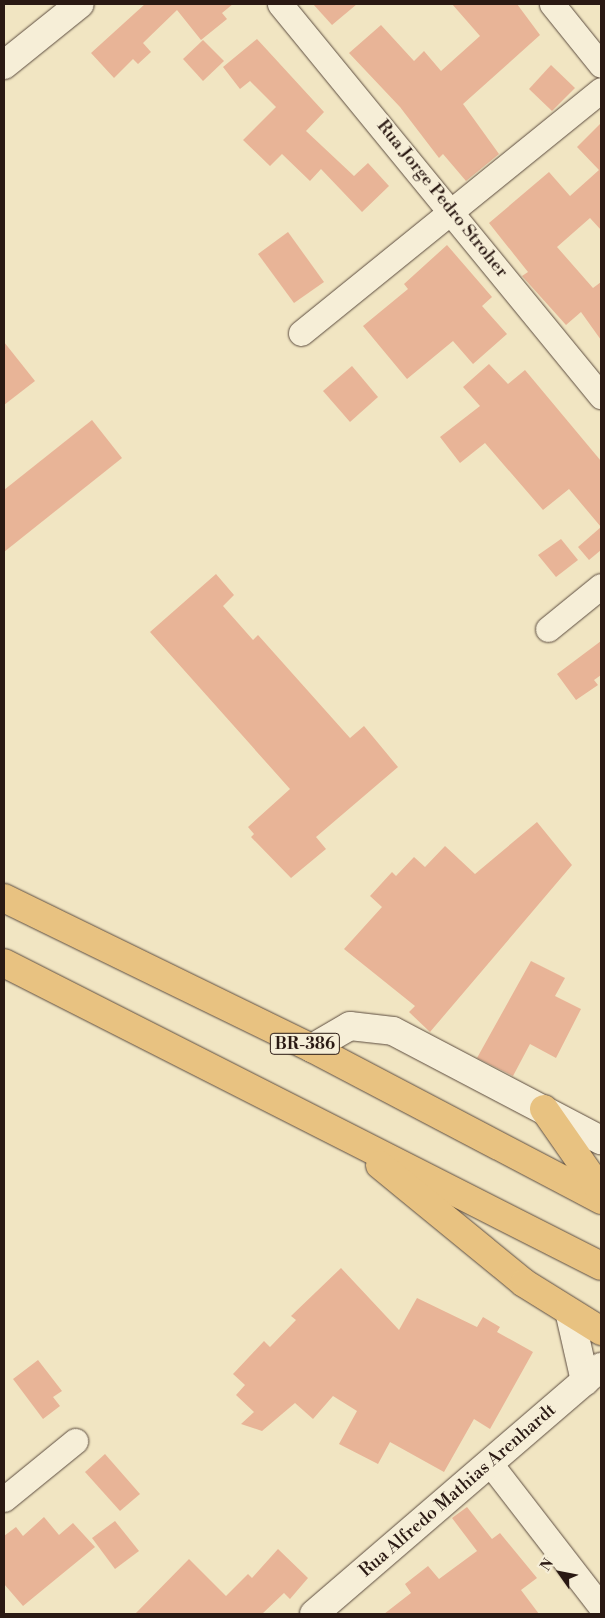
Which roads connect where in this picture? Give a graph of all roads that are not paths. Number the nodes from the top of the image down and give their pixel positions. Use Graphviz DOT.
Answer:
graph roads {
  1 [pos="80,4"];
  2 [pos="280,4"];
  3 [pos="552,4"];
  4 [pos="601,65"];
  5 [pos="4,66"];
  6 [pos="601,90"];
  7 [pos="452,211"];
  8 [pos="301,333"];
  9 [pos="601,396"];
  10 [pos="601,586"];
  11 [pos="548,629"];
  12 [pos="4,898"];
  13 [pos="4,962"];
  14 [pos="312,1048"];
  15 [pos="544,1108"];
  16 [pos="334,1128"];
  17 [pos="601,1140"];
  18 [pos="601,1192"];
  19 [pos="601,1200"];
  20 [pos="601,1266"];
  21 [pos="570,1315"];
  22 [pos="601,1331"];
  23 [pos="593,1374"];
  24 [pos="75,1441"];
  25 [pos="492,1466"];
  26 [pos="4,1498"];
  27 [pos="601,1607"];
  28 [pos="314,1614"];
  1 -- 5 [label="main road"];
  2 -- 7 [label="street, Rua Jorge Pedro Stroher"];
  3 -- 4 [label="street"];
  6 -- 7 [label="street"];
  7 -- 8 [label="street"];
  7 -- 9 [label="street, Rua Jorge Pedro Stroher"];
  10 -- 11 [label="street"];
  12 -- 14 [label="highway, BR-386"];
  13 -- 16 [label="highway"];
  14 -- 15 [label="main road"];
  14 -- 19 [label="highway, BR-386"];
  15 -- 17 [label="main road"];
  15 -- 18 [label="highway"];
  16 -- 20 [label="highway"];
  16 -- 21 [label="highway"];
  21 -- 22 [label="highway"];
  21 -- 23 [label="main road"];
  23 -- 25 [label="main road, Rua Alfredo Mathias Arenhardt"];
  24 -- 26 [label="street"];
  25 -- 27 [label="street"];
  25 -- 28 [label="main road, Rua Alfredo Mathias Arenhardt"];
}
